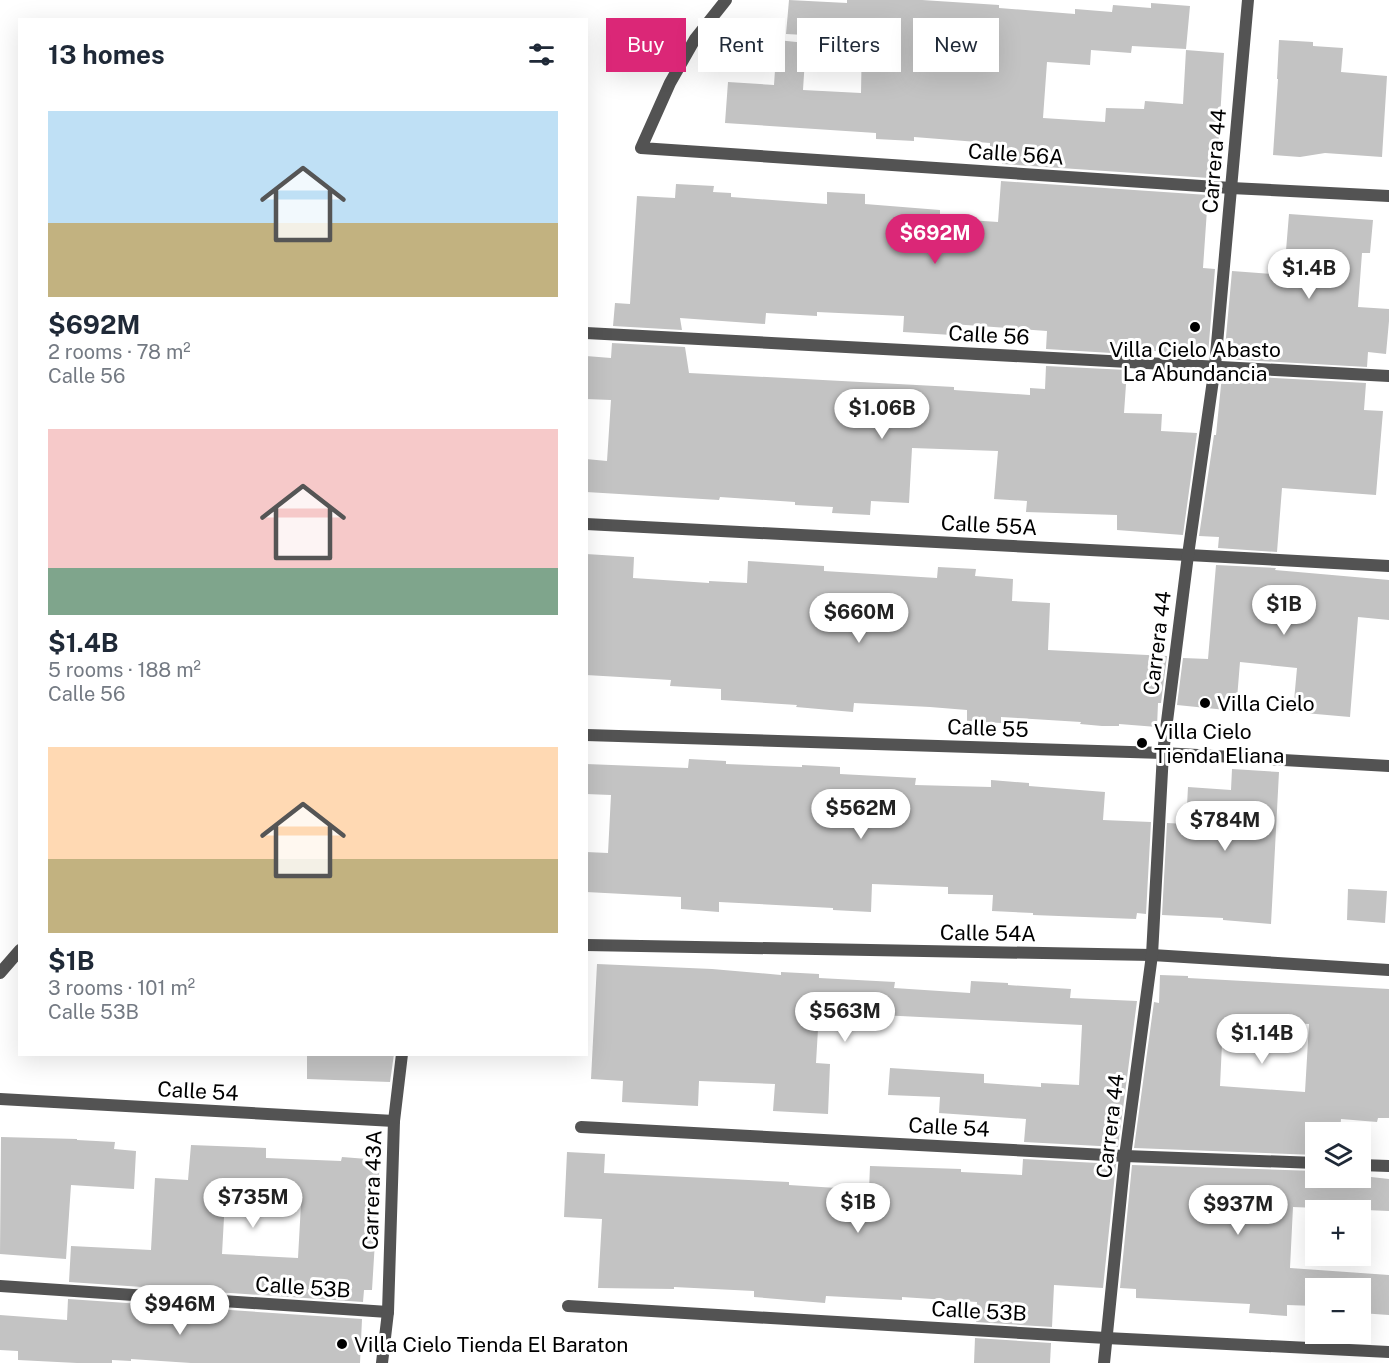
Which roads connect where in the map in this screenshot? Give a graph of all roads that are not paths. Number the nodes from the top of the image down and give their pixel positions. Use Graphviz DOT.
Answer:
graph roads {
  1 [pos="726,0"];
  2 [pos="1248,0"];
  3 [pos="1231,188"];
  4 [pos="1389,196"];
  5 [pos="588,333"];
  6 [pos="1215,366"];
  7 [pos="1389,376"];
  8 [pos="588,524"];
  9 [pos="1188,555"];
  10 [pos="1389,567"];
  11 [pos="588,735"];
  12 [pos="1163,753"];
  13 [pos="1389,766"];
  14 [pos="588,945"];
  15 [pos="18,952"];
  16 [pos="1152,955"];
  17 [pos="1389,970"];
  18 [pos="0,973"];
  19 [pos="402,1056"];
  20 [pos="0,1099"];
  21 [pos="394,1121"];
  22 [pos="581,1127"];
  23 [pos="1125,1156"];
  24 [pos="1305,1163"];
  25 [pos="1371,1166"];
  26 [pos="1389,1167"];
  27 [pos="0,1286"];
  28 [pos="568,1306"];
  29 [pos="388,1312"];
  30 [pos="1106,1338"];
  31 [pos="1389,1352"];
  32 [pos="382,1363"];
  33 [pos="1104,1363"];
  1 -- 3 [label="street, Calle 56A"];
  2 -- 3 [label="street, Carrera 44"];
  3 -- 4 [label="street, Calle 56A"];
  3 -- 6 [label="street, Carrera 44"];
  5 -- 6 [label="street, Calle 56"];
  6 -- 7 [label="street, Calle 56"];
  6 -- 9 [label="street, Carrera 44"];
  8 -- 9 [label="street, Calle 55A"];
  9 -- 10 [label="street, Calle 55A"];
  9 -- 12 [label="street, Carrera 44"];
  11 -- 12 [label="street, Calle 55"];
  12 -- 13 [label="street, Calle 55"];
  12 -- 16 [label="street, Carrera 44"];
  14 -- 16 [label="street, Calle 54A"];
  15 -- 18 [label="street"];
  16 -- 17 [label="street, Calle 54A"];
  16 -- 23 [label="street, Carrera 44"];
  19 -- 21 [label="street, Carrera 43A"];
  20 -- 21 [label="street, Calle 54"];
  21 -- 29 [label="street, Carrera 43A"];
  22 -- 23 [label="street, Calle 54"];
  23 -- 24 [label="street, Calle 54"];
  23 -- 30 [label="street, Carrera 44"];
  25 -- 26 [label="street"];
  27 -- 29 [label="street, Calle 53B"];
  28 -- 30 [label="street, Calle 53B"];
  29 -- 32 [label="street, Carrera 43A"];
  30 -- 31 [label="street, Calle 53B"];
  30 -- 33 [label="street, Carrera 44"];
}
